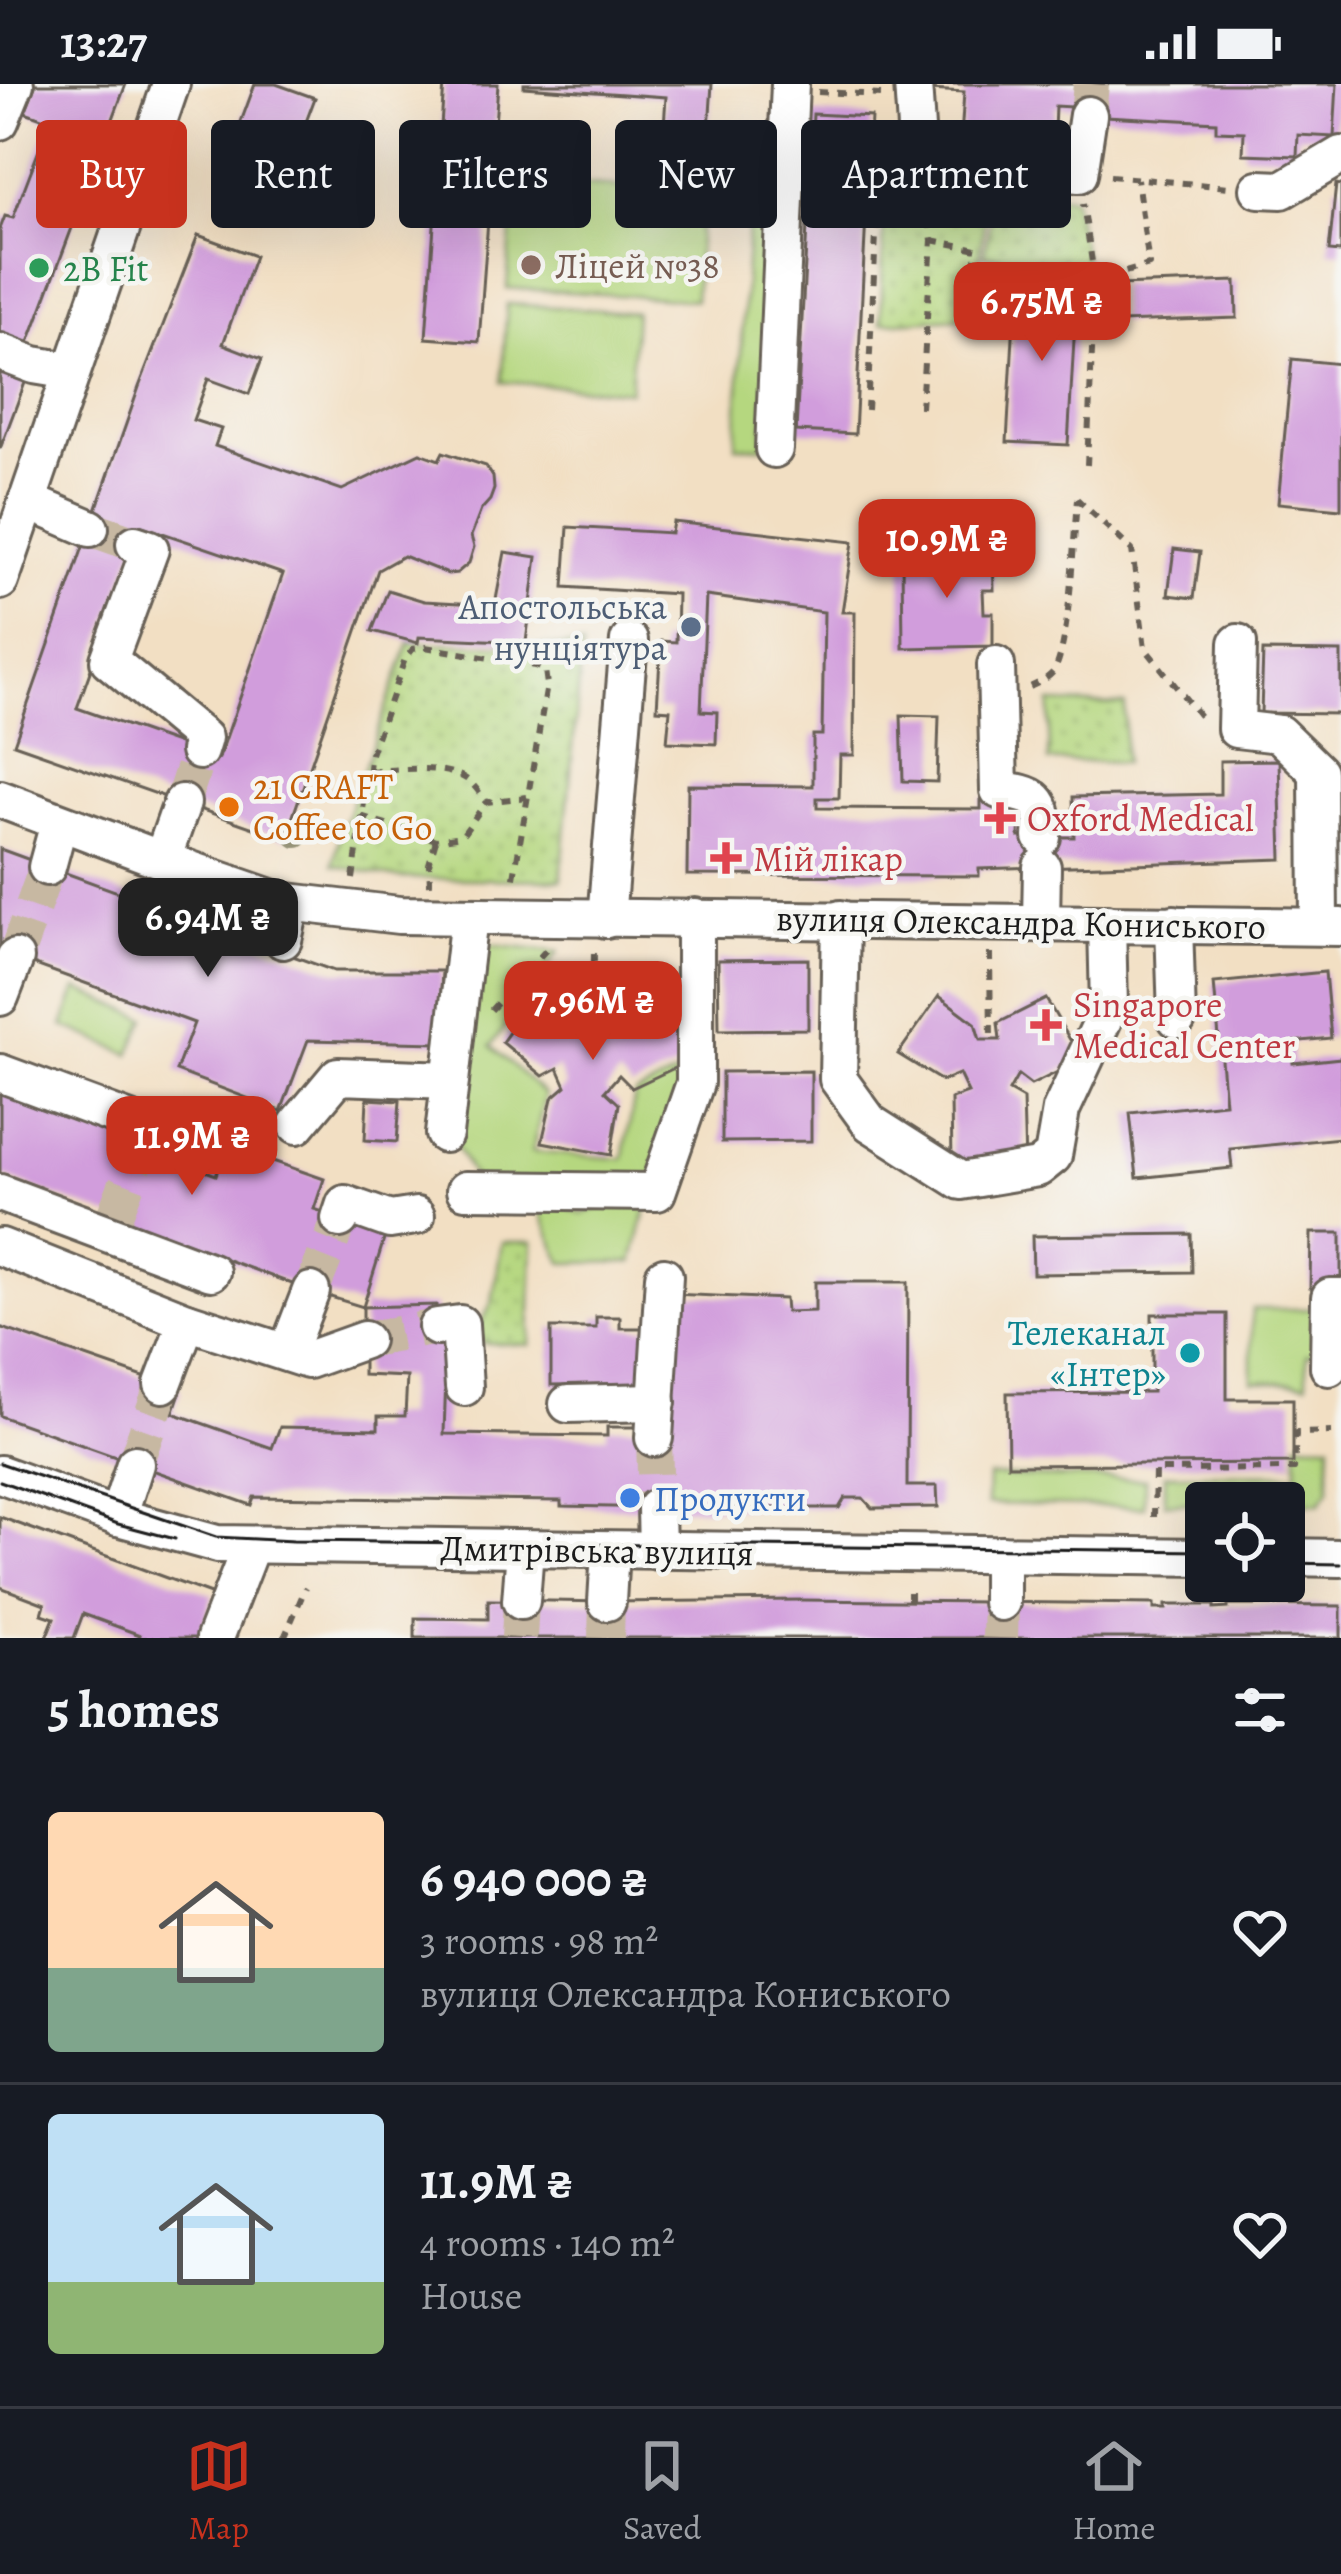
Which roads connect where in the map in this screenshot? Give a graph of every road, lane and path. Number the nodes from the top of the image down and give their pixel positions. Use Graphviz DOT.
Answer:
graph roads {
  1 [pos="15,84"];
  2 [pos="171,84"];
  3 [pos="790,87"];
  4 [pos="913,90"];
  5 [pos="1088,115"];
  6 [pos="882,117"];
  7 [pos="915,120"];
  8 [pos="0,122"];
  9 [pos="1341,155"];
  10 [pos="1071,173"];
  11 [pos="1079,174"];
  12 [pos="1138,179"];
  13 [pos="1259,189"];
  14 [pos="930,228"];
  15 [pos="932,240"];
  16 [pos="1095,281"];
  17 [pos="0,352"];
  18 [pos="70,371"];
  19 [pos="921,407"];
  20 [pos="867,410"];
  21 [pos="774,449"];
  22 [pos="1087,465"];
  23 [pos="28,501"];
  24 [pos="90,528"];
  25 [pos="6,542"];
  26 [pos="135,544"];
  27 [pos="0,581"];
  28 [pos="629,641"];
  29 [pos="1238,643"];
  30 [pos="997,676"];
  31 [pos="1192,703"];
  32 [pos="199,751"];
  33 [pos="368,771"];
  34 [pos="527,797"];
  35 [pos="0,799"];
  36 [pos="182,802"];
  37 [pos="486,802"];
  38 [pos="361,816"];
  39 [pos="59,823"];
  40 [pos="436,840"];
  41 [pos="162,860"];
  42 [pos="47,867"];
  43 [pos="353,879"];
  44 [pos="430,889"];
  45 [pos="511,892"];
  46 [pos="291,904"];
  47 [pos="469,916"];
  48 [pos="695,917"];
  49 [pos="841,919"];
  50 [pos="1041,921"];
  51 [pos="1107,923"];
  52 [pos="1174,924"];
  53 [pos="1330,927"];
  54 [pos="600,929"];
  55 [pos="558,938"];
  56 [pos="283,940"];
  57 [pos="990,943"];
  58 [pos="15,958"];
  59 [pos="0,997"];
  60 [pos="1177,1019"];
  61 [pos="593,1034"];
  62 [pos="991,1040"];
  63 [pos="452,1064"];
  64 [pos="0,1073"];
  65 [pos="297,1125"];
  66 [pos="444,1134"];
  67 [pos="154,1137"];
  68 [pos="465,1190"];
  69 [pos="0,1193"];
  70 [pos="416,1216"];
  71 [pos="340,1219"];
  72 [pos="1,1247"];
  73 [pos="211,1272"];
  74 [pos="664,1276"];
  75 [pos="311,1291"];
  76 [pos="1341,1298"];
  77 [pos="187,1321"];
  78 [pos="437,1327"];
  79 [pos="364,1340"];
  80 [pos="287,1353"];
  81 [pos="1329,1367"];
  82 [pos="163,1384"];
  83 [pos="464,1387"];
  84 [pos="568,1404"];
  85 [pos="1331,1432"];
  86 [pos="135,1464"];
  87 [pos="0,1474"];
  88 [pos="656,1508"];
  89 [pos="118,1517"];
  90 [pos="1154,1517"];
  91 [pos="251,1545"];
  92 [pos="525,1550"];
  93 [pos="610,1550"];
  94 [pos="657,1551"];
  95 [pos="1001,1555"];
  96 [pos="1185,1557"];
  97 [pos="1305,1558"];
  98 [pos="1341,1558"];
  99 [pos="306,1587"];
  100 [pos="521,1601"];
  101 [pos="607,1602"];
  102 [pos="1001,1602"];
  103 [pos="214,1638"];
  104 [pos="284,1638"];
  1 -- 8 [label="street"];
  2 -- 18 [label="street"];
  3 -- 4 [label="path"];
  3 -- 21 [label="street"];
  4 -- 7 [label="street"];
  5 -- 11 [label="street"];
  6 -- 20 [label="path"];
  9 -- 13 [label="street"];
  10 -- 11 [label="street"];
  11 -- 12 [label="path"];
  11 -- 16 [label="path"];
  12 -- 13 [label="path"];
  12 -- 16 [label="path"];
  14 -- 15 [label="path"];
  15 -- 16 [label="path"];
  15 -- 19 [label="path"];
  16 -- 22 [label="path"];
  17 -- 18 [label="street"];
  18 -- 23 [label="street"];
  23 -- 24 [label="street"];
  23 -- 25 [label="street"];
  25 -- 27 [label="street"];
  26 -- 32 [label="street"];
  28 -- 54 [label="street"];
  29 -- 53 [label="street"];
  30 -- 31 [label="path"];
  30 -- 50 [label="street"];
  33 -- 34 [label="path"];
  33 -- 37 [label="path"];
  33 -- 38 [label="path"];
  34 -- 37 [label="path"];
  34 -- 45 [label="path"];
  35 -- 39 [label="street, вулиця Олександра Кониського"];
  36 -- 41 [label="street"];
  37 -- 40 [label="path"];
  38 -- 40 [label="path"];
  38 -- 43 [label="path"];
  39 -- 41 [label="street, вулиця Олександра Кониського"];
  39 -- 42 [label="street"];
  40 -- 44 [label="path"];
  41 -- 46 [label="street, вулиця Олександра Кониського"];
  46 -- 47 [label="street, вулиця Олександра Кониського"];
  46 -- 56 [label="street"];
  47 -- 54 [label="street, вулиця Олександра Кониського"];
  47 -- 63 [label="street"];
  48 -- 49 [label="street, вулиця Олександра Кониського"];
  48 -- 54 [label="street, вулиця Олександра Кониського"];
  48 -- 68 [label="street"];
  49 -- 50 [label="street, вулиця Олександра Кониського"];
  49 -- 51 [label="street"];
  50 -- 51 [label="street, вулиця Олександра Кониського"];
  51 -- 52 [label="street, вулиця Олександра Кониського"];
  52 -- 53 [label="street, вулиця Олександра Кониського"];
  52 -- 60 [label="street"];
  54 -- 61 [label="path"];
  55 -- 63 [label="path"];
  57 -- 62 [label="path"];
  58 -- 59 [label="street"];
  63 -- 65 [label="street"];
  63 -- 66 [label="street"];
  64 -- 67 [label="street"];
  69 -- 73 [label="street"];
  70 -- 71 [label="street"];
  72 -- 77 [label="street"];
  74 -- 84 [label="street"];
  75 -- 80 [label="street"];
  76 -- 81 [label="street"];
  77 -- 80 [label="street"];
  77 -- 82 [label="street"];
  78 -- 83 [label="street"];
  79 -- 80 [label="street"];
  85 -- 90 [label="path"];
  86 -- 89 [label="street"];
  87 -- 89 [label="street, Дмитрівська вулиця"];
  88 -- 94 [label="street"];
  89 -- 91 [label="street, Дмитрівська вулиця"];
  91 -- 92 [label="street, Дмитрівська вулиця"];
  91 -- 103 [label="street"];
  92 -- 93 [label="street, Дмитрівська вулиця"];
  92 -- 100 [label="street"];
  93 -- 94 [label="street, Дмитрівська вулиця"];
  93 -- 101 [label="street"];
  94 -- 95 [label="street, Дмитрівська вулиця"];
  95 -- 96 [label="street, Дмитрівська вулиця"];
  95 -- 102 [label="street"];
  97 -- 98 [label="street"];
  99 -- 104 [label="path"];
}
